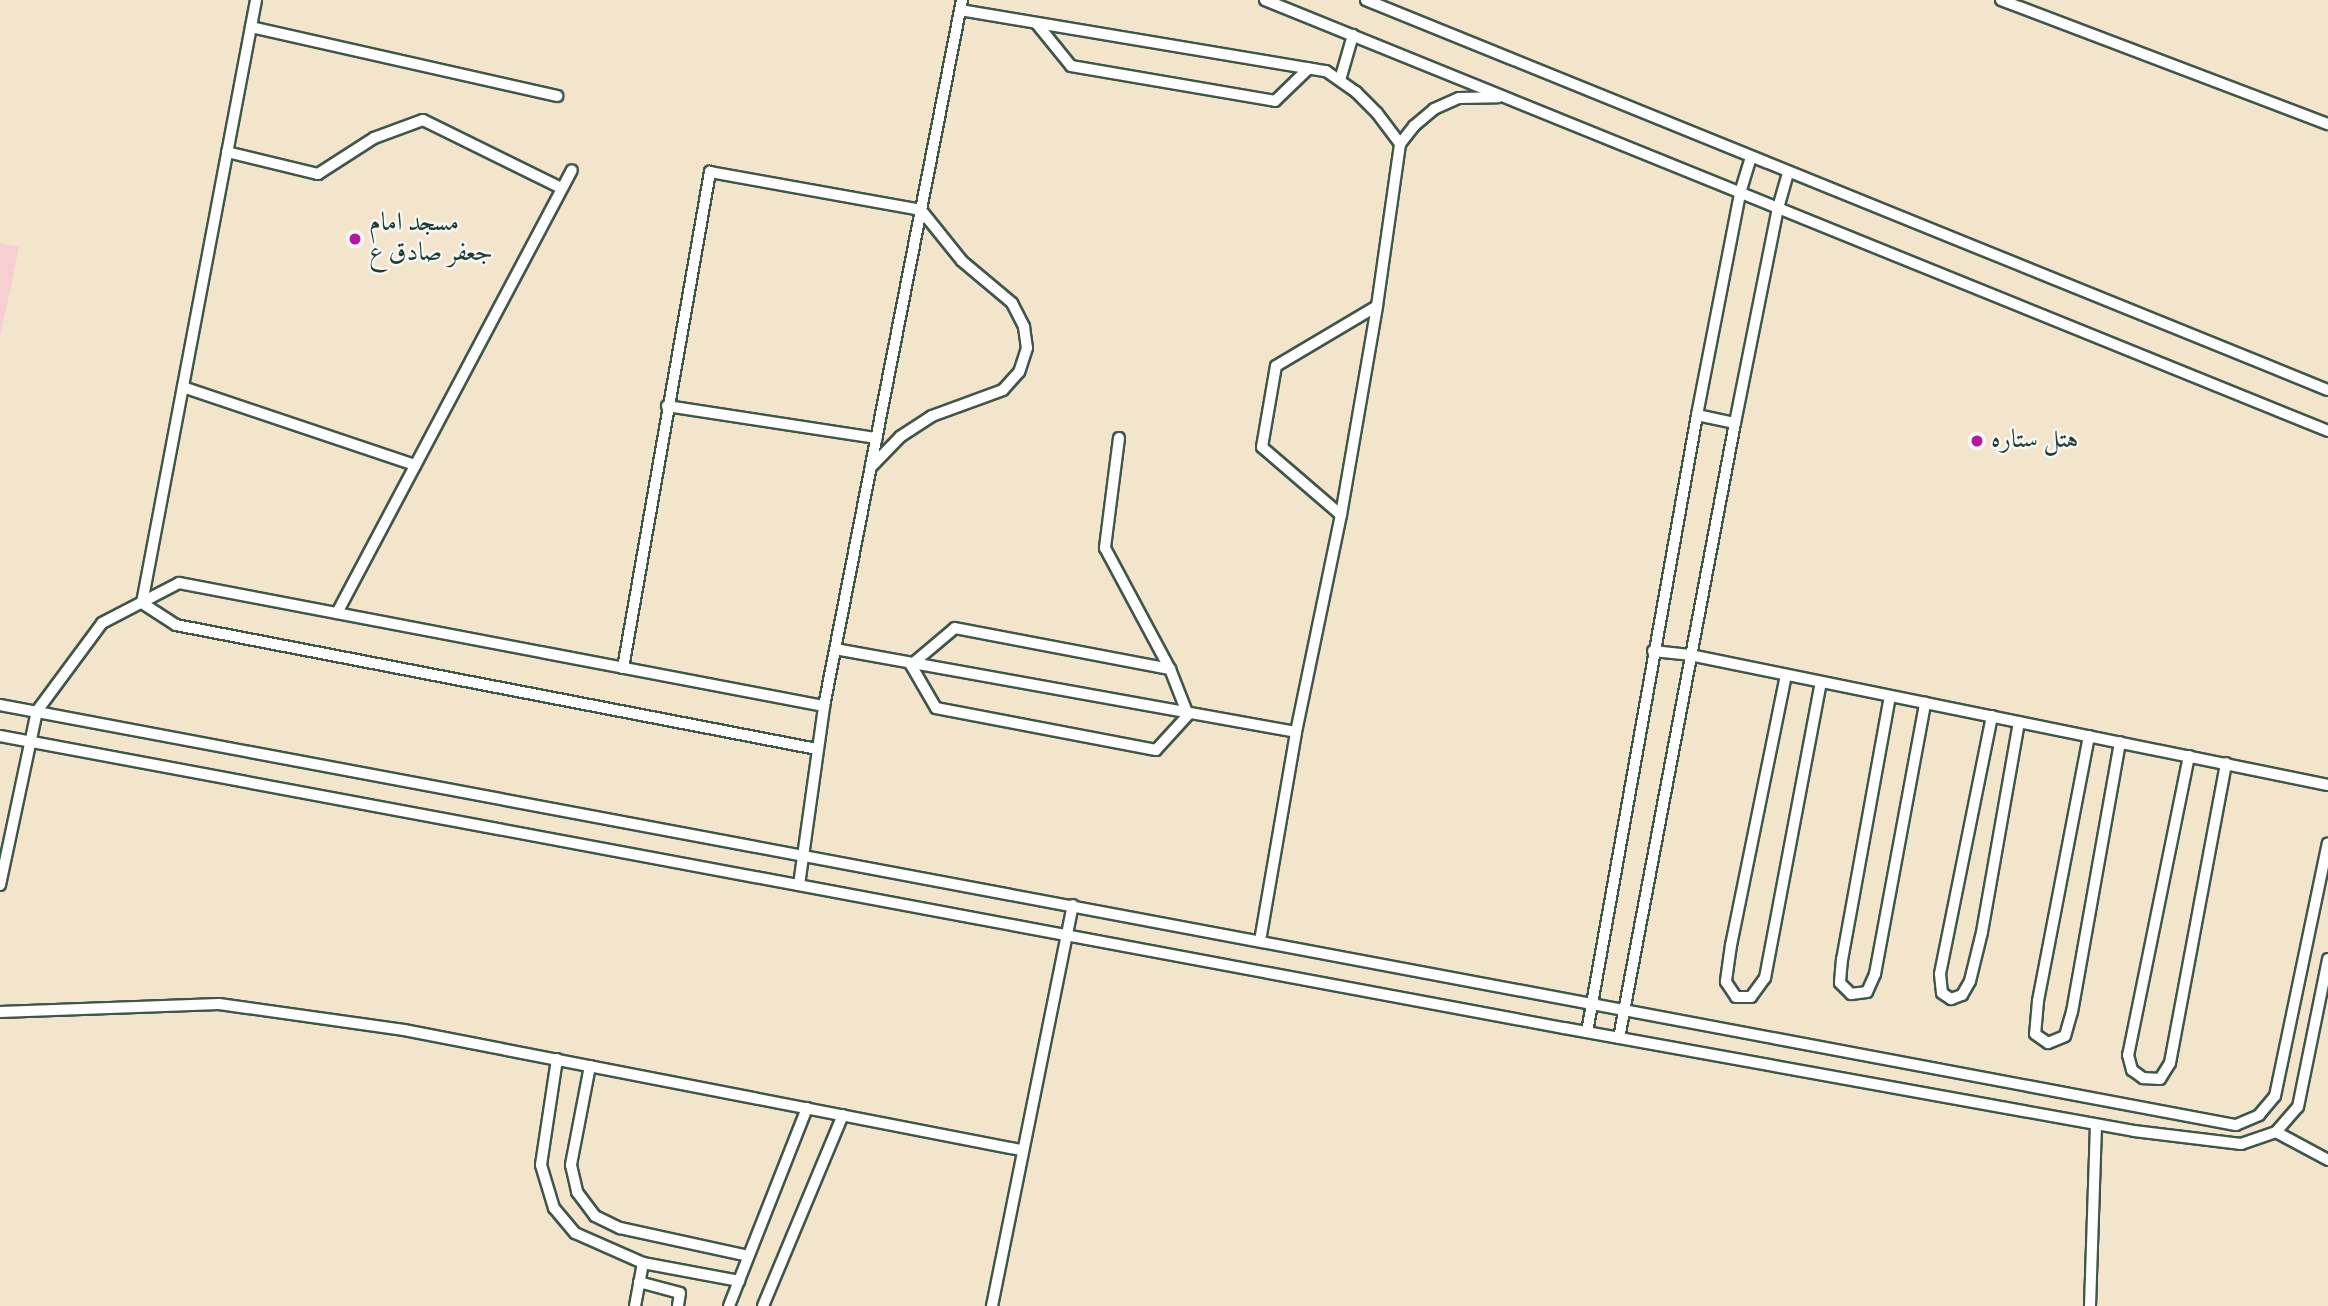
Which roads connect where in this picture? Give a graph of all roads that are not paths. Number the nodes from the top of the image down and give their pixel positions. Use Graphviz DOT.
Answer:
graph roads {
  1 [pos="256,0"];
  2 [pos="1265,0"];
  3 [pos="1366,0"];
  4 [pos="2001,0"];
  5 [pos="961,5"];
  6 [pos="1037,23"];
  7 [pos="251,27"];
  8 [pos="1353,35"];
  9 [pos="1309,68"];
  10 [pos="1340,80"];
  11 [pos="557,96"];
  12 [pos="1504,97"];
  13 [pos="2328,124"];
  14 [pos="1400,144"];
  15 [pos="227,152"];
  16 [pos="1751,157"];
  17 [pos="572,170"];
  18 [pos="1788,172"];
  19 [pos="561,188"];
  20 [pos="1740,193"];
  21 [pos="1777,208"];
  22 [pos="921,210"];
  23 [pos="1377,306"];
  24 [pos="183,387"];
  25 [pos="2328,390"];
  26 [pos="667,406"];
  27 [pos="1698,415"];
  28 [pos="1735,423"];
  29 [pos="2328,431"];
  30 [pos="877,438"];
  31 [pos="1119,438"];
  32 [pos="415,465"];
  33 [pos="871,467"];
  34 [pos="1341,515"];
  35 [pos="142,603"];
  36 [pos="337,613"];
  37 [pos="835,649"];
  38 [pos="1653,651"];
  39 [pos="1690,655"];
  40 [pos="911,665"];
  41 [pos="623,668"];
  42 [pos="1170,669"];
  43 [pos="1786,675"];
  44 [pos="1821,682"];
  45 [pos="1890,696"];
  46 [pos="1925,703"];
  47 [pos="0,705"];
  48 [pos="824,706"];
  49 [pos="37,712"];
  50 [pos="1188,715"];
  51 [pos="1992,716"];
  52 [pos="2018,722"];
  53 [pos="1296,732"];
  54 [pos="0,736"];
  55 [pos="2089,736"];
  56 [pos="29,742"];
  57 [pos="2120,742"];
  58 [pos="817,749"];
  59 [pos="2189,756"];
  60 [pos="2226,764"];
  61 [pos="2328,785"];
  62 [pos="2328,843"];
  63 [pos="806,855"];
  64 [pos="0,885"];
  65 [pos="799,885"];
  66 [pos="1073,905"];
  67 [pos="1068,935"];
  68 [pos="1260,941"];
  69 [pos="2328,959"];
  70 [pos="1592,1004"];
  71 [pos="1625,1010"];
  72 [pos="0,1012"];
  73 [pos="1587,1032"];
  74 [pos="1619,1038"];
  75 [pos="557,1059"];
  76 [pos="590,1066"];
  77 [pos="807,1108"];
  78 [pos="843,1115"];
  79 [pos="2096,1125"];
  80 [pos="2276,1132"];
  81 [pos="1021,1150"];
  82 [pos="2328,1160"];
  83 [pos="748,1256"];
  84 [pos="643,1263"];
  85 [pos="738,1281"];
  86 [pos="639,1282"];
  87 [pos="635,1306"];
  88 [pos="678,1306"];
  89 [pos="729,1306"];
  90 [pos="763,1306"];
  91 [pos="992,1306"];
  92 [pos="2090,1306"];
  1 -- 7 [label="lane"];
  2 -- 8 [label="lane"];
  3 -- 16 [label="lane"];
  4 -- 13 [label="lane"];
  5 -- 6 [label="lane"];
  5 -- 22 [label="lane"];
  6 -- 9 [label="lane"];
  6 -- 9 [label="lane"];
  7 -- 11 [label="lane"];
  7 -- 15 [label="lane"];
  8 -- 10 [label="lane"];
  8 -- 12 [label="lane"];
  9 -- 10 [label="lane"];
  10 -- 14 [label="lane"];
  12 -- 14 [label="lane"];
  12 -- 20 [label="lane"];
  14 -- 23 [label="lane"];
  15 -- 19 [label="lane"];
  15 -- 24 [label="lane"];
  16 -- 18 [label="lane"];
  16 -- 20 [label="lane"];
  17 -- 19 [label="lane"];
  18 -- 21 [label="lane"];
  18 -- 25 [label="lane"];
  19 -- 32 [label="lane"];
  20 -- 21 [label="lane"];
  20 -- 27 [label="lane"];
  21 -- 28 [label="lane"];
  21 -- 29 [label="lane"];
  22 -- 26 [label="lane"];
  22 -- 30 [label="lane"];
  22 -- 33 [label="lane"];
  23 -- 34 [label="lane"];
  23 -- 34 [label="lane"];
  24 -- 32 [label="lane"];
  24 -- 35 [label="lane"];
  26 -- 30 [label="lane"];
  26 -- 41 [label="lane"];
  27 -- 28 [label="lane"];
  27 -- 38 [label="lane"];
  28 -- 39 [label="lane"];
  30 -- 33 [label="lane"];
  31 -- 42 [label="lane"];
  32 -- 36 [label="lane"];
  33 -- 37 [label="lane"];
  34 -- 53 [label="lane"];
  35 -- 36 [label="lane"];
  35 -- 49 [label="lane"];
  35 -- 58 [label="lane"];
  36 -- 41 [label="lane"];
  37 -- 40 [label="lane"];
  37 -- 48 [label="lane"];
  38 -- 39 [label="lane"];
  38 -- 70 [label="lane"];
  39 -- 43 [label="lane"];
  39 -- 71 [label="lane"];
  40 -- 42 [label="lane"];
  40 -- 50 [label="lane"];
  40 -- 50 [label="lane"];
  41 -- 48 [label="lane"];
  42 -- 50 [label="lane"];
  43 -- 44 [label="lane"];
  43 -- 44 [label="lane"];
  44 -- 45 [label="lane"];
  45 -- 46 [label="lane"];
  45 -- 46 [label="lane"];
  46 -- 51 [label="lane"];
  47 -- 49 [label="lane"];
  48 -- 58 [label="lane"];
  49 -- 56 [label="lane"];
  49 -- 63 [label="lane"];
  50 -- 53 [label="lane"];
  51 -- 52 [label="lane"];
  51 -- 52 [label="lane"];
  52 -- 55 [label="lane"];
  53 -- 68 [label="lane"];
  54 -- 56 [label="lane"];
  55 -- 57 [label="lane"];
  55 -- 57 [label="lane"];
  56 -- 64 [label="lane"];
  56 -- 65 [label="lane"];
  57 -- 59 [label="lane"];
  58 -- 63 [label="lane"];
  59 -- 60 [label="lane"];
  59 -- 60 [label="lane"];
  60 -- 61 [label="lane"];
  62 -- 71 [label="lane"];
  63 -- 65 [label="lane"];
  63 -- 66 [label="lane"];
  65 -- 67 [label="lane"];
  66 -- 67 [label="lane"];
  66 -- 68 [label="lane"];
  67 -- 73 [label="lane"];
  67 -- 81 [label="lane"];
  68 -- 70 [label="lane"];
  69 -- 80 [label="lane"];
  70 -- 71 [label="lane"];
  70 -- 73 [label="lane"];
  71 -- 74 [label="lane"];
  72 -- 75 [label="lane"];
  73 -- 74 [label="lane"];
  74 -- 79 [label="lane"];
  75 -- 76 [label="lane"];
  75 -- 84 [label="lane"];
  76 -- 77 [label="lane"];
  76 -- 83 [label="lane"];
  77 -- 78 [label="lane"];
  77 -- 83 [label="lane"];
  78 -- 81 [label="lane"];
  78 -- 90 [label="lane"];
  79 -- 80 [label="lane"];
  79 -- 92 [label="lane"];
  80 -- 82 [label="lane"];
  81 -- 91 [label="lane"];
  83 -- 85 [label="lane"];
  84 -- 85 [label="lane"];
  84 -- 86 [label="lane"];
  85 -- 89 [label="lane"];
  86 -- 87 [label="lane"];
  86 -- 88 [label="lane"];
}
